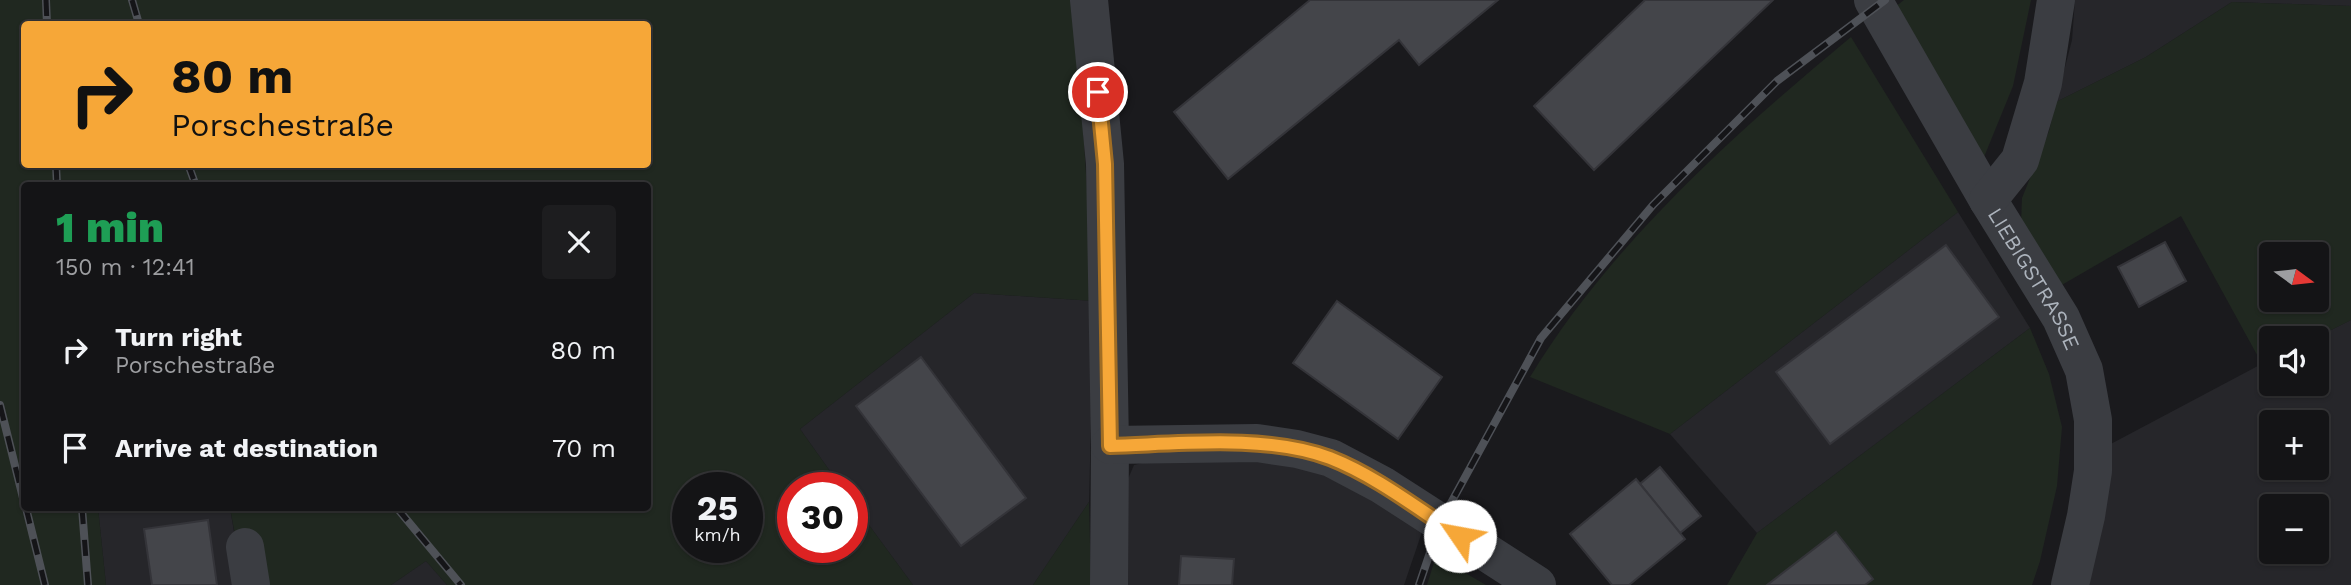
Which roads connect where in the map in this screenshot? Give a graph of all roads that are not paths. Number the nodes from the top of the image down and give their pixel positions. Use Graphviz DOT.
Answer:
graph roads {
  1 [pos="1089,0"];
  2 [pos="1873,0"];
  3 [pos="2056,0"];
  4 [pos="1988,200"];
  5 [pos="1110,446"];
  6 [pos="245,547"];
  7 [pos="251,585"];
  8 [pos="1109,585"];
  9 [pos="1537,585"];
  10 [pos="2070,585"];
  1 -- 5 [label="street"];
  2 -- 4 [label="street, LIEBIGSTRASSE"];
  3 -- 4 [label="street"];
  4 -- 10 [label="street, LIEBIGSTRASSE"];
  5 -- 8 [label="street"];
  5 -- 9 [label="street"];
  6 -- 7 [label="street"];
}
